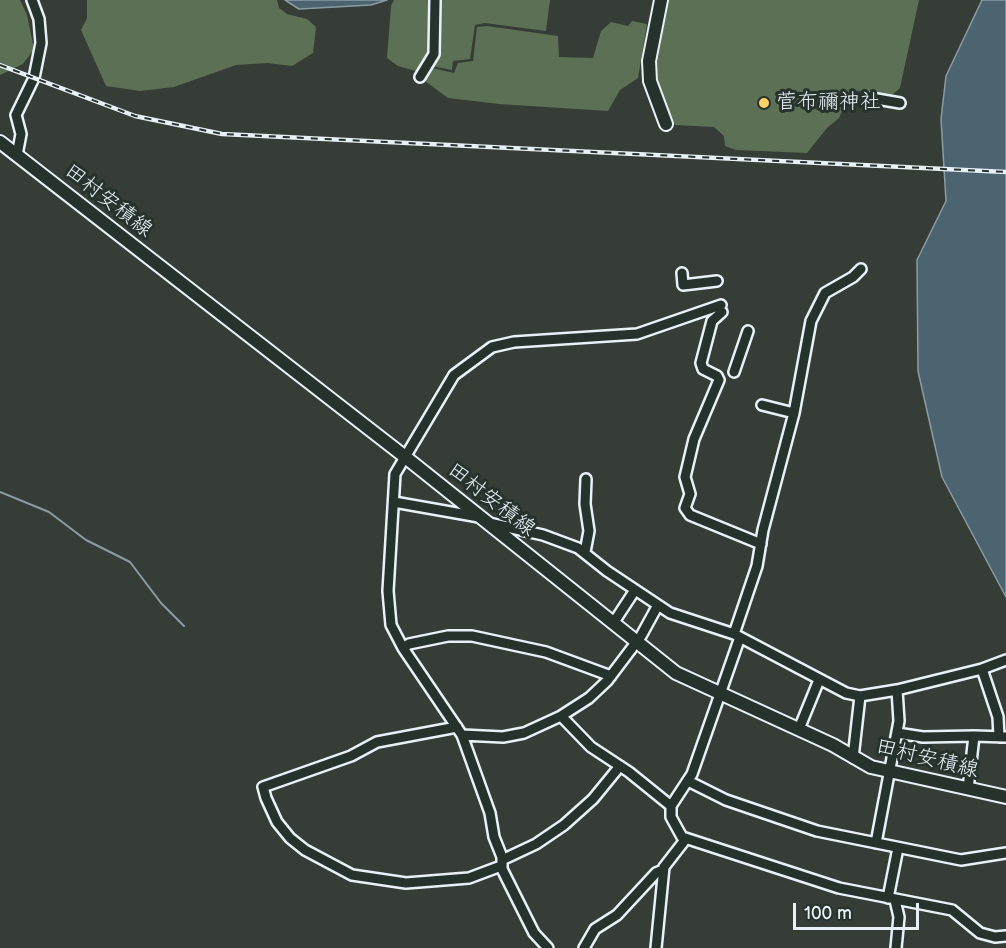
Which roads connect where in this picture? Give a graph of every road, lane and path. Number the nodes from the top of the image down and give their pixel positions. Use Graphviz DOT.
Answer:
graph roads {
  1 [pos="32,0"];
  2 [pos="435,0"];
  3 [pos="661,0"];
  4 [pos="420,77"];
  5 [pos="871,98"];
  6 [pos="900,103"];
  7 [pos="666,124"];
  8 [pos="0,142"];
  9 [pos="17,155"];
  10 [pos="861,269"];
  11 [pos="682,273"];
  12 [pos="717,281"];
  13 [pos="748,331"];
  14 [pos="734,372"];
  15 [pos="762,405"];
  16 [pos="794,413"];
  17 [pos="404,456"];
  18 [pos="586,479"];
  19 [pos="394,502"];
  20 [pos="484,520"];
  21 [pos="761,544"];
  22 [pos="585,552"];
  23 [pos="635,590"];
  24 [pos="658,605"];
  25 [pos="614,622"];
  26 [pos="737,636"];
  27 [pos="637,640"];
  28 [pos="403,648"];
  29 [pos="1006,660"];
  30 [pos="982,669"];
  31 [pos="611,676"];
  32 [pos="819,680"];
  33 [pos="897,690"];
  34 [pos="722,694"];
  35 [pos="860,696"];
  36 [pos="561,716"];
  37 [pos="799,729"];
  38 [pos="460,731"];
  39 [pos="897,733"];
  40 [pos="974,736"];
  41 [pos="1002,737"];
  42 [pos="853,758"];
  43 [pos="620,766"];
  44 [pos="889,772"];
  45 [pos="688,781"];
  46 [pos="968,789"];
  47 [pos="1006,797"];
  48 [pos="671,806"];
  49 [pos="685,840"];
  50 [pos="876,843"];
  51 [pos="898,848"];
  52 [pos="1006,853"];
  53 [pos="501,863"];
  54 [pos="663,870"];
  55 [pos="892,899"];
  56 [pos="1006,936"];
  57 [pos="548,948"];
  58 [pos="584,948"];
  59 [pos="656,948"];
  60 [pos="896,948"];
  1 -- 9 [label="street"];
  2 -- 4 [label="street"];
  3 -- 7 [label="main road"];
  5 -- 6 [label="street"];
  8 -- 9 [label="main road, 田村安積線"];
  9 -- 17 [label="main road, 田村安積線"];
  10 -- 16 [label="street"];
  11 -- 12 [label="street"];
  13 -- 14 [label="street"];
  15 -- 16 [label="street"];
  16 -- 21 [label="street"];
  17 -- 19 [label="street"];
  17 -- 20 [label="main road, 田村安積線"];
  17 -- 21 [label="street"];
  18 -- 22 [label="street"];
  19 -- 20 [label="street"];
  19 -- 28 [label="street"];
  20 -- 22 [label="street"];
  20 -- 25 [label="main road, 田村安積線"];
  21 -- 26 [label="street"];
  22 -- 23 [label="street"];
  23 -- 24 [label="street"];
  23 -- 25 [label="street"];
  24 -- 26 [label="street"];
  24 -- 27 [label="street"];
  25 -- 27 [label="main road, 田村安積線"];
  26 -- 32 [label="street"];
  26 -- 34 [label="street"];
  27 -- 31 [label="street"];
  27 -- 34 [label="main road, 田村安積線"];
  28 -- 31 [label="street"];
  28 -- 38 [label="street"];
  29 -- 30 [label="street"];
  30 -- 33 [label="street"];
  30 -- 41 [label="street"];
  31 -- 36 [label="street"];
  32 -- 35 [label="street"];
  32 -- 37 [label="street"];
  33 -- 35 [label="street"];
  33 -- 39 [label="street"];
  34 -- 37 [label="main road, 田村安積線"];
  34 -- 45 [label="street"];
  35 -- 42 [label="street"];
  36 -- 38 [label="street"];
  36 -- 43 [label="street"];
  37 -- 42 [label="main road, 田村安積線"];
  38 -- 53 [label="street"];
  38 -- 53 [label="street"];
  39 -- 40 [label="street"];
  39 -- 44 [label="street"];
  40 -- 41 [label="street"];
  40 -- 46 [label="street"];
  42 -- 44 [label="main road, 田村安積線"];
  43 -- 48 [label="street"];
  43 -- 53 [label="street"];
  44 -- 46 [label="main road, 田村安積線"];
  44 -- 50 [label="street"];
  45 -- 48 [label="street"];
  45 -- 50 [label="street"];
  46 -- 47 [label="main road, 田村安積線"];
  48 -- 49 [label="street"];
  49 -- 54 [label="street"];
  49 -- 55 [label="street"];
  50 -- 51 [label="street"];
  51 -- 52 [label="street"];
  51 -- 55 [label="street"];
  53 -- 57 [label="street"];
  54 -- 58 [label="street"];
  54 -- 59 [label="street"];
  55 -- 56 [label="street"];
  55 -- 60 [label="street"];
}
